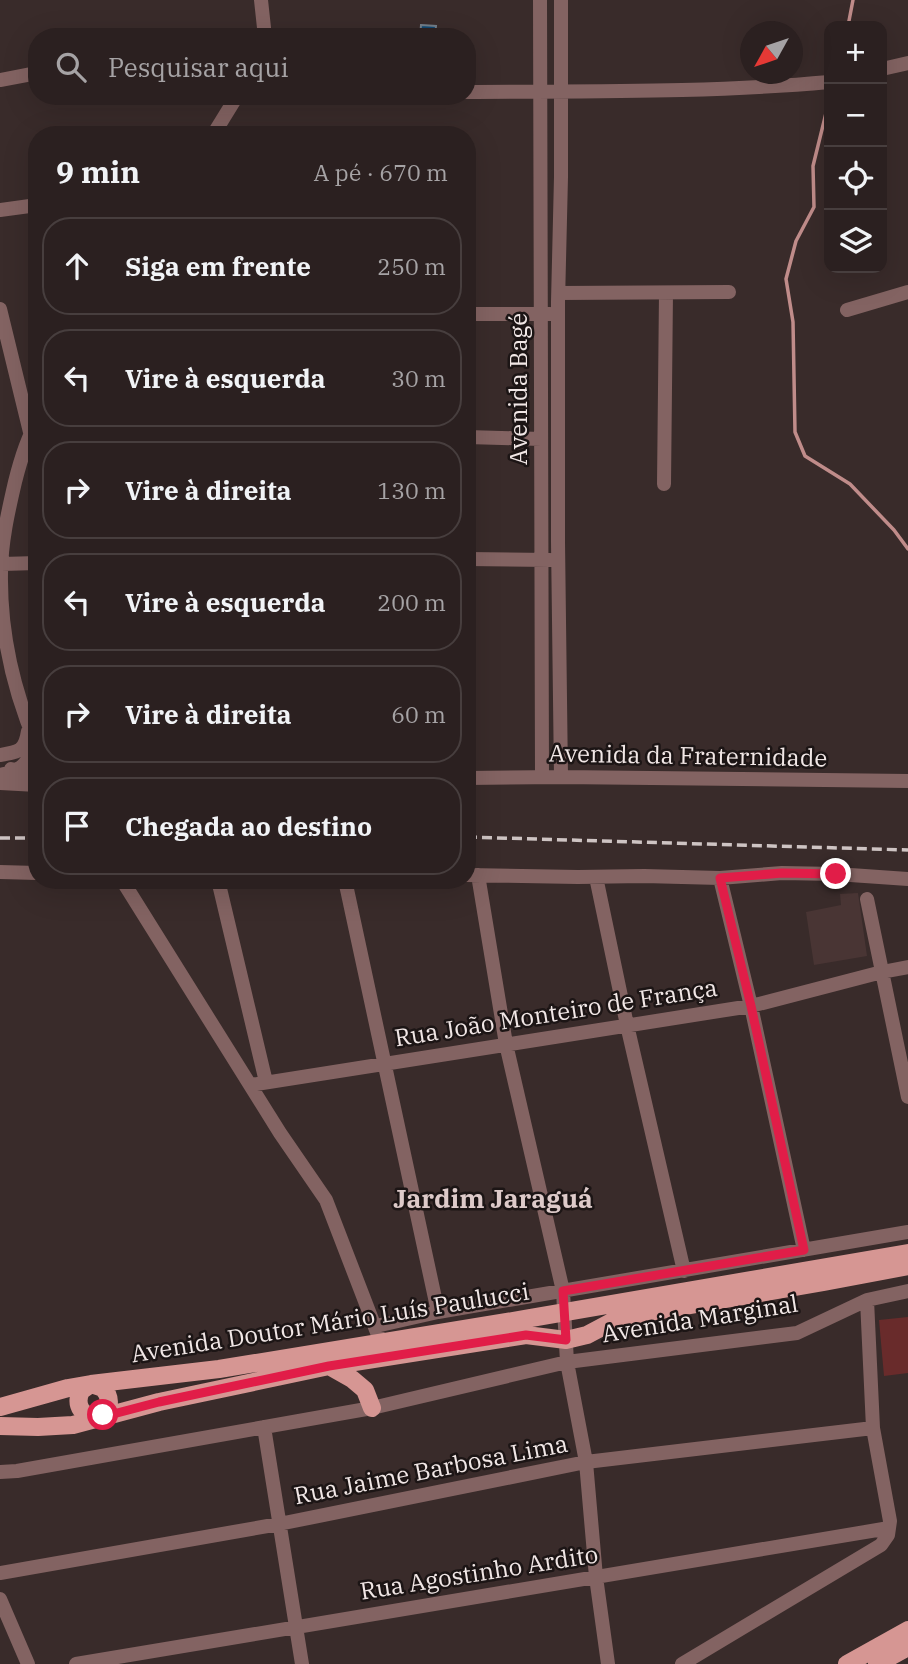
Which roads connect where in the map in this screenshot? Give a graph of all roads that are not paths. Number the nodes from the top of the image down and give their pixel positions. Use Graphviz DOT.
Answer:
graph roads {
  1 [pos="261,0"];
  2 [pos="540,0"];
  3 [pos="561,0"];
  4 [pos="261,28"];
  5 [pos="908,63"];
  6 [pos="887,68"];
  7 [pos="28,75"];
  8 [pos="0,80"];
  9 [pos="824,82"];
  10 [pos="476,92"];
  11 [pos="540,93"];
  12 [pos="562,93"];
  13 [pos="231,105"];
  14 [pos="219,126"];
  15 [pos="28,206"];
  16 [pos="0,211"];
  17 [pos="729,292"];
  18 [pos="908,292"];
  19 [pos="559,293"];
  20 [pos="666,293"];
  21 [pos="0,310"];
  22 [pos="847,310"];
  23 [pos="476,314"];
  24 [pos="541,314"];
  25 [pos="558,315"];
  26 [pos="28,405"];
  27 [pos="476,437"];
  28 [pos="541,439"];
  29 [pos="28,446"];
  30 [pos="664,484"];
  31 [pos="476,559"];
  32 [pos="543,560"];
  33 [pos="558,560"];
  34 [pos="28,563"];
  35 [pos="2,564"];
  36 [pos="28,723"];
  37 [pos="28,732"];
  38 [pos="0,754"];
  39 [pos="28,759"];
  40 [pos="0,766"];
  41 [pos="18,771"];
  42 [pos="28,773"];
  43 [pos="0,775"];
  44 [pos="542,777"];
  45 [pos="561,777"];
  46 [pos="476,778"];
  47 [pos="908,781"];
  48 [pos="0,783"];
  49 [pos="28,785"];
  50 [pos="0,872"];
  51 [pos="28,873"];
  52 [pos="476,875"];
  53 [pos="596,877"];
  54 [pos="720,878"];
  55 [pos="908,879"];
  56 [pos="128,889"];
  57 [pos="220,889"];
  58 [pos="347,889"];
  59 [pos="475,889"];
  60 [pos="867,899"];
  61 [pos="908,967"];
  62 [pos="882,972"];
  63 [pos="751,1006"];
  64 [pos="627,1025"];
  65 [pos="506,1044"];
  66 [pos="385,1063"];
  67 [pos="266,1082"];
  68 [pos="251,1085"];
  69 [pos="908,1097"];
  70 [pos="908,1232"];
  71 [pos="804,1250"];
  72 [pos="908,1253"];
  73 [pos="908,1266"];
  74 [pos="684,1271"];
  75 [pos="563,1291"];
  76 [pos="908,1291"];
  77 [pos="867,1300"];
  78 [pos="438,1312"];
  79 [pos="565,1312"];
  80 [pos="378,1334"];
  81 [pos="566,1340"];
  82 [pos="567,1362"];
  83 [pos="329,1366"];
  84 [pos="91,1384"];
  85 [pos="0,1408"];
  86 [pos="372,1408"];
  87 [pos="98,1418"];
  88 [pos="0,1426"];
  89 [pos="264,1427"];
  90 [pos="873,1428"];
  91 [pos="586,1462"];
  92 [pos="0,1472"];
  93 [pos="279,1524"];
  94 [pos="889,1528"];
  95 [pos="0,1573"];
  96 [pos="596,1577"];
  97 [pos="0,1600"];
  98 [pos="296,1626"];
  99 [pos="908,1630"];
  100 [pos="908,1647"];
  101 [pos="28,1664"];
  102 [pos="76,1664"];
  103 [pos="302,1664"];
  104 [pos="608,1664"];
  105 [pos="682,1664"];
  106 [pos="847,1664"];
  107 [pos="877,1664"];
  1 -- 4 [label="street"];
  2 -- 11 [label="street, Avenida Bagé"];
  3 -- 12 [label="street, Avenida Bagé"];
  5 -- 6 [label="street"];
  7 -- 8 [label="street"];
  9 -- 12 [label="street"];
  10 -- 11 [label="street"];
  11 -- 12 [label="street"];
  11 -- 24 [label="street, Avenida Bagé"];
  12 -- 19 [label="street, Avenida Bagé"];
  13 -- 14 [label="street"];
  15 -- 16 [label="street"];
  17 -- 20 [label="street"];
  18 -- 22 [label="street"];
  19 -- 20 [label="street"];
  19 -- 25 [label="street, Avenida Bagé"];
  20 -- 30 [label="street"];
  21 -- 26 [label="street"];
  23 -- 24 [label="street"];
  24 -- 25 [label="street"];
  24 -- 28 [label="street, Avenida Bagé"];
  25 -- 33 [label="street, Avenida Bagé"];
  27 -- 28 [label="street"];
  28 -- 32 [label="street, Avenida Bagé"];
  29 -- 35 [label="street"];
  31 -- 32 [label="street"];
  32 -- 33 [label="street"];
  32 -- 44 [label="street, Avenida Bagé"];
  33 -- 45 [label="street, Avenida Bagé"];
  34 -- 35 [label="street"];
  35 -- 36 [label="street"];
  37 -- 38 [label="street"];
  39 -- 41 [label="street"];
  40 -- 41 [label="street"];
  41 -- 42 [label="street"];
  41 -- 43 [label="street"];
  44 -- 45 [label="street, Avenida da Fraternidade"];
  44 -- 46 [label="street, Avenida da Fraternidade"];
  45 -- 47 [label="street, Avenida da Fraternidade"];
  48 -- 49 [label="street"];
  50 -- 51 [label="street"];
  52 -- 53 [label="street"];
  53 -- 54 [label="street"];
  53 -- 64 [label="street"];
  54 -- 55 [label="street"];
  54 -- 63 [label="street"];
  56 -- 68 [label="street"];
  57 -- 67 [label="street"];
  58 -- 66 [label="street"];
  59 -- 65 [label="street"];
  60 -- 62 [label="street"];
  61 -- 62 [label="street, Rua João Monteiro de França"];
  62 -- 63 [label="street, Rua João Monteiro de França"];
  62 -- 69 [label="street"];
  63 -- 64 [label="street, Rua João Monteiro de França"];
  63 -- 71 [label="street"];
  64 -- 65 [label="street, Rua João Monteiro de França"];
  64 -- 74 [label="street"];
  65 -- 66 [label="street, Rua João Monteiro de França"];
  65 -- 75 [label="street"];
  66 -- 67 [label="street, Rua João Monteiro de França"];
  66 -- 78 [label="street"];
  67 -- 68 [label="street, Rua João Monteiro de França"];
  68 -- 80 [label="street"];
  70 -- 71 [label="street"];
  71 -- 74 [label="street"];
  72 -- 79 [label="main road, Avenida Doutor Mário Luís Paulucci"];
  73 -- 81 [label="main road, Avenida Doutor Mário Luís Paulucci"];
  74 -- 75 [label="street"];
  75 -- 78 [label="street"];
  75 -- 79 [label="street"];
  76 -- 77 [label="street, Avenida Marginal"];
  77 -- 82 [label="street, Avenida Marginal"];
  77 -- 90 [label="street"];
  78 -- 80 [label="street"];
  79 -- 80 [label="main road, Avenida Doutor Mário Luís Paulucci"];
  79 -- 81 [label="street"];
  80 -- 84 [label="main road, Avenida Doutor Mário Luís Paulucci"];
  81 -- 82 [label="street"];
  81 -- 83 [label="main road, Avenida Doutor Mário Luís Paulucci"];
  82 -- 86 [label="street, Avenida Marginal"];
  82 -- 91 [label="street"];
  83 -- 86 [label="main road"];
  83 -- 87 [label="main road, Avenida Doutor Mário Luís Paulucci"];
  84 -- 85 [label="main road, Avenida Doutor Mário Luís Paulucci"];
  84 -- 87 [label="main road"];
  86 -- 89 [label="street, Avenida Marginal"];
  87 -- 88 [label="main road, Avenida Doutor Mário Luís Paulucci"];
  89 -- 92 [label="street, Avenida Marginal"];
  89 -- 93 [label="street"];
  90 -- 91 [label="street, Rua Jaime Barbosa Lima"];
  90 -- 94 [label="street"];
  91 -- 93 [label="street, Rua Jaime Barbosa Lima"];
  91 -- 96 [label="street"];
  93 -- 95 [label="street, Rua Jaime Barbosa Lima"];
  93 -- 98 [label="street"];
  94 -- 96 [label="street, Rua Agostinho Ardito"];
  94 -- 105 [label="street"];
  96 -- 98 [label="street, Rua Agostinho Ardito"];
  96 -- 104 [label="street"];
  97 -- 101 [label="street"];
  98 -- 102 [label="street, Rua Agostinho Ardito"];
  98 -- 103 [label="street"];
  99 -- 106 [label="main road"];
  100 -- 107 [label="main road"];
}
